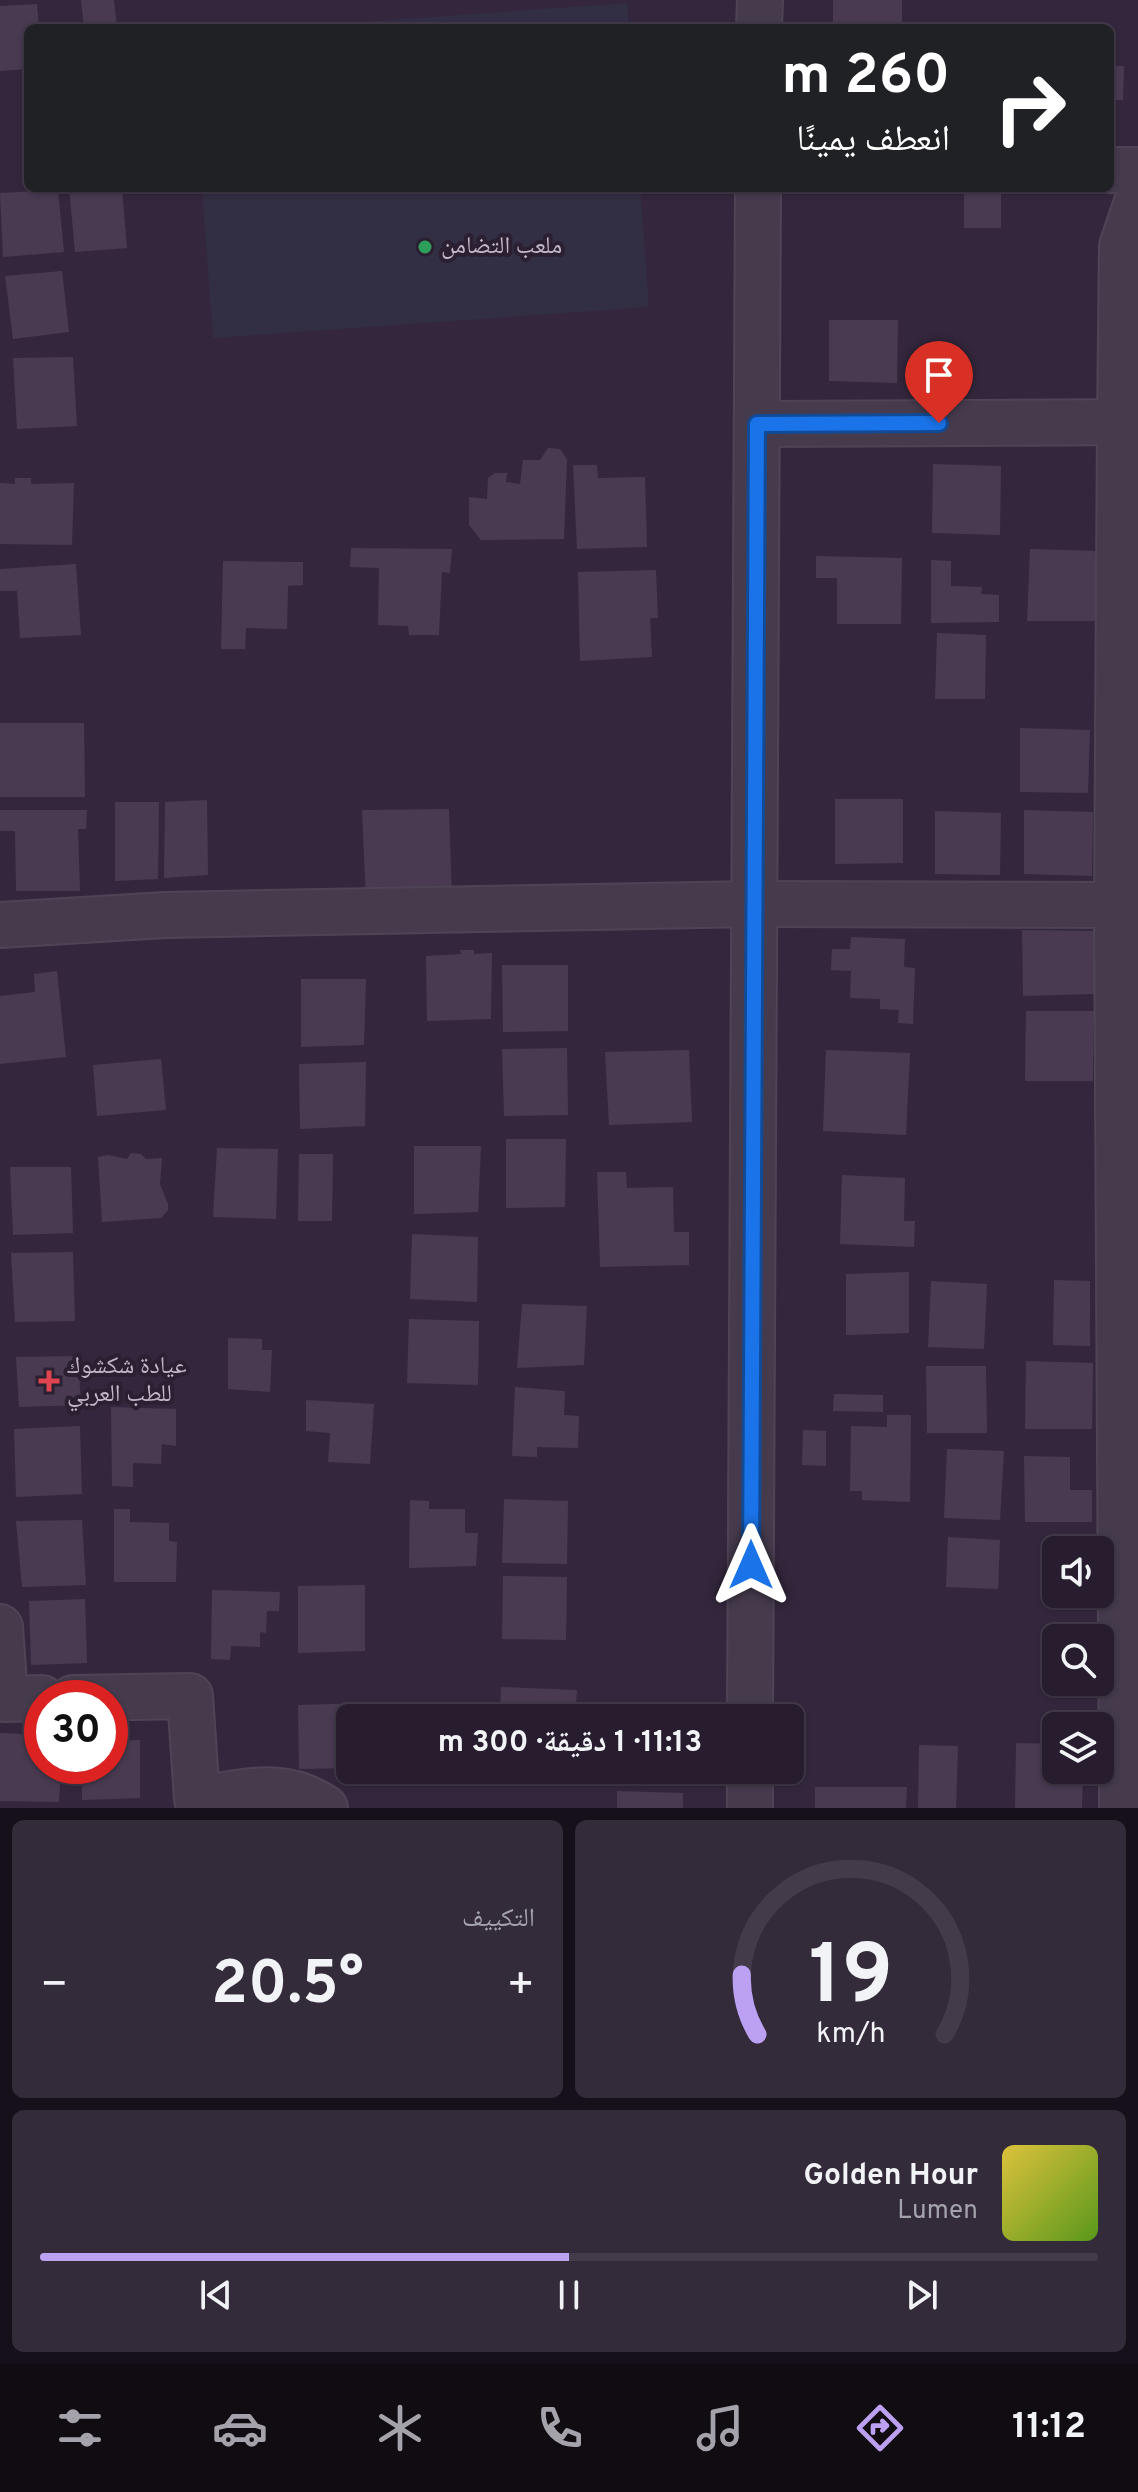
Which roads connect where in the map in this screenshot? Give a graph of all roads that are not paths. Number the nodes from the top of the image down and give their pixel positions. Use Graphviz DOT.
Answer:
graph roads {
  1 [pos="760,0"];
  2 [pos="759,24"];
  3 [pos="1114,170"];
  4 [pos="1138,170"];
  5 [pos="758,192"];
  6 [pos="1138,199"];
  7 [pos="1129,422"];
  8 [pos="757,424"];
  9 [pos="754,904"];
  10 [pos="1128,906"];
  11 [pos="0,925"];
  12 [pos="0,1627"];
  13 [pos="128,1697"];
  14 [pos="24,1698"];
  15 [pos="750,1704"];
  16 [pos="750,1784"];
  17 [pos="183,1804"];
  18 [pos="325,1808"];
  19 [pos="750,1808"];
  20 [pos="1122,1808"];
  1 -- 2 [label="street"];
  3 -- 4 [label="street"];
  5 -- 8 [label="street"];
  6 -- 7 [label="street"];
  7 -- 8 [label="street"];
  7 -- 10 [label="street"];
  8 -- 9 [label="street"];
  9 -- 10 [label="street"];
  9 -- 11 [label="street"];
  9 -- 15 [label="street"];
  10 -- 20 [label="street"];
  12 -- 14 [label="street"];
  13 -- 17 [label="street"];
  16 -- 19 [label="street"];
  17 -- 18 [label="street"];
}
